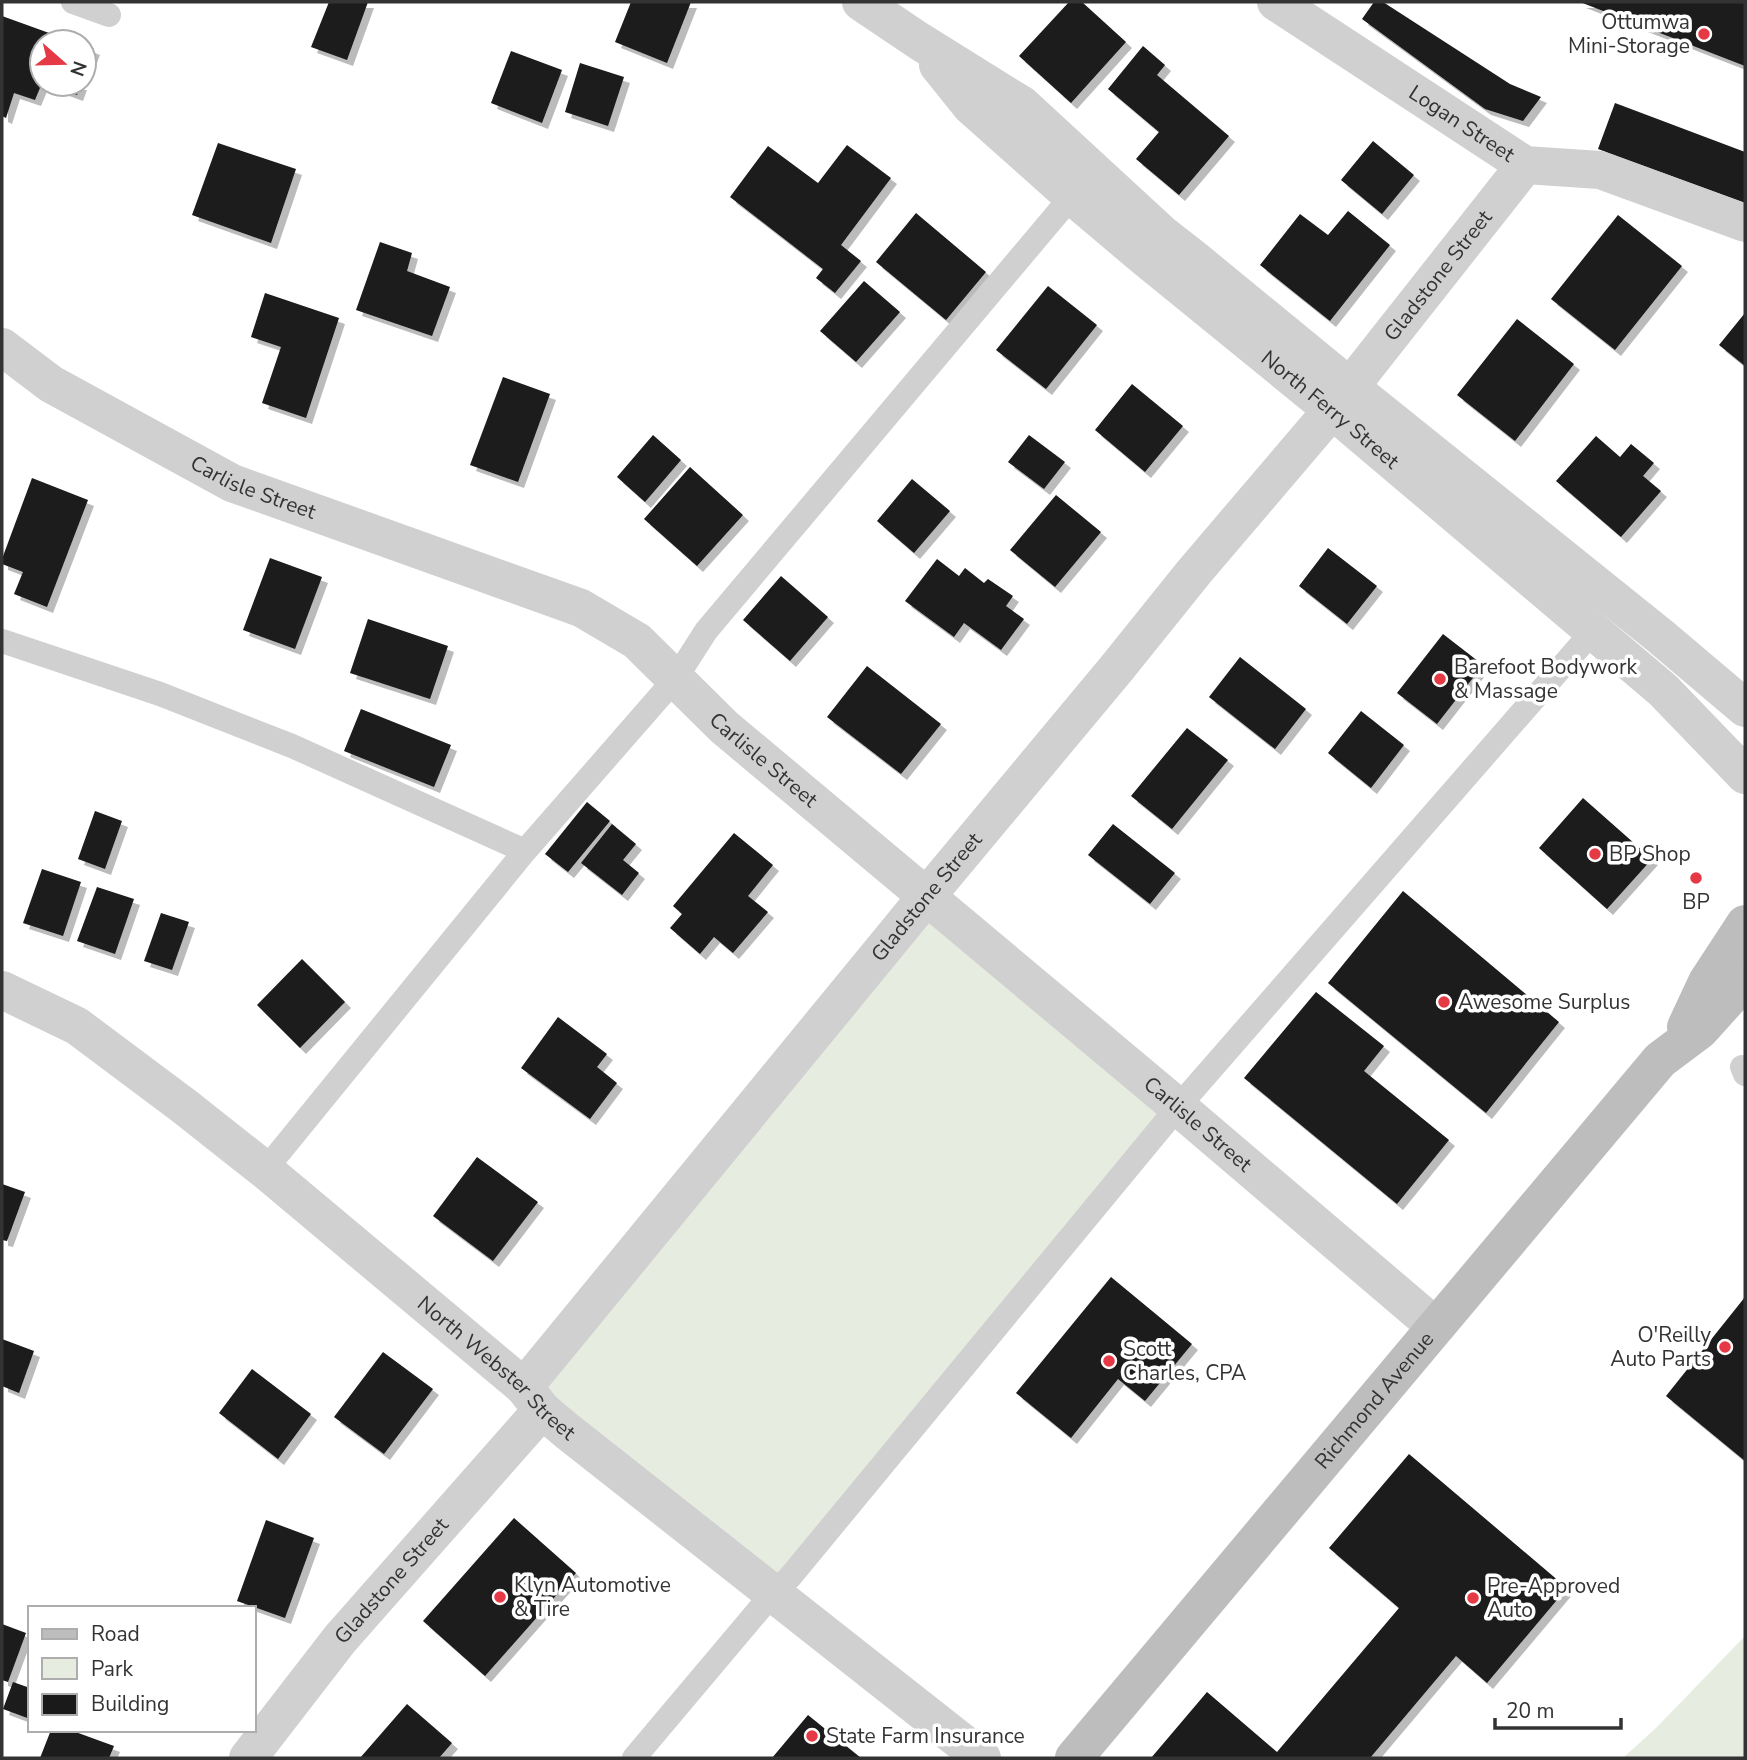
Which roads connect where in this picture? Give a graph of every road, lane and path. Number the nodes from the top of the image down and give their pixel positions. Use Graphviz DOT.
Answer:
graph roads {
  1 [pos="73,2"];
  2 [pos="861,2"];
  3 [pos="1276,2"];
  4 [pos="109,15"];
  5 [pos="919,41"];
  6 [pos="1525,164"];
  7 [pos="1072,196"];
  8 [pos="1745,223"];
  9 [pos="2,347"];
  10 [pos="1341,399"];
  11 [pos="1593,631"];
  12 [pos="2,641"];
  13 [pos="676,678"];
  14 [pos="1745,708"];
  15 [pos="1745,775"];
  16 [pos="525,851"];
  17 [pos="926,897"];
  18 [pos="1745,924"];
  19 [pos="1745,980"];
  20 [pos="2,990"];
  21 [pos="1678,1045"];
  22 [pos="1178,1107"];
  23 [pos="265,1170"];
  24 [pos="1436,1326"];
  25 [pos="533,1398"];
  26 [pos="773,1593"];
  27 [pos="248,1758"];
  28 [pos="634,1758"];
  29 [pos="982,1758"];
  30 [pos="1074,1758"];
  1 -- 4 [label="lane"];
  2 -- 5 [label="street, North Ferry Street"];
  3 -- 6 [label="street, Logan Street"];
  5 -- 7 [label="street, North Ferry Street"];
  5 -- 10 [label="street, North Ferry Street"];
  6 -- 8 [label="street, Logan Street"];
  6 -- 10 [label="street, Gladstone Street"];
  7 -- 10 [label="street, North Ferry Street"];
  7 -- 13 [label="lane"];
  9 -- 13 [label="street, Carlisle Street"];
  10 -- 11 [label="street, North Ferry Street"];
  10 -- 14 [label="street, North Ferry Street"];
  10 -- 17 [label="street, Gladstone Street"];
  11 -- 15 [label="street, North Ferry Street"];
  11 -- 22 [label="lane"];
  12 -- 16 [label="lane"];
  13 -- 16 [label="lane"];
  13 -- 17 [label="street, Carlisle Street"];
  16 -- 23 [label="lane"];
  17 -- 22 [label="street, Carlisle Street"];
  17 -- 25 [label="street, Gladstone Street"];
  18 -- 21 [label="main road, Richmond Avenue"];
  19 -- 21 [label="main road, Richmond Avenue"];
  20 -- 23 [label="street, North Webster Street"];
  21 -- 24 [label="main road, Richmond Avenue"];
  22 -- 24 [label="street, Carlisle Street"];
  22 -- 26 [label="lane"];
  23 -- 25 [label="street, North Webster Street"];
  24 -- 30 [label="main road, Richmond Avenue"];
  25 -- 26 [label="street, North Webster Street"];
  25 -- 27 [label="street, Gladstone Street"];
  26 -- 28 [label="lane"];
  26 -- 29 [label="street, North Webster Street"];
}
